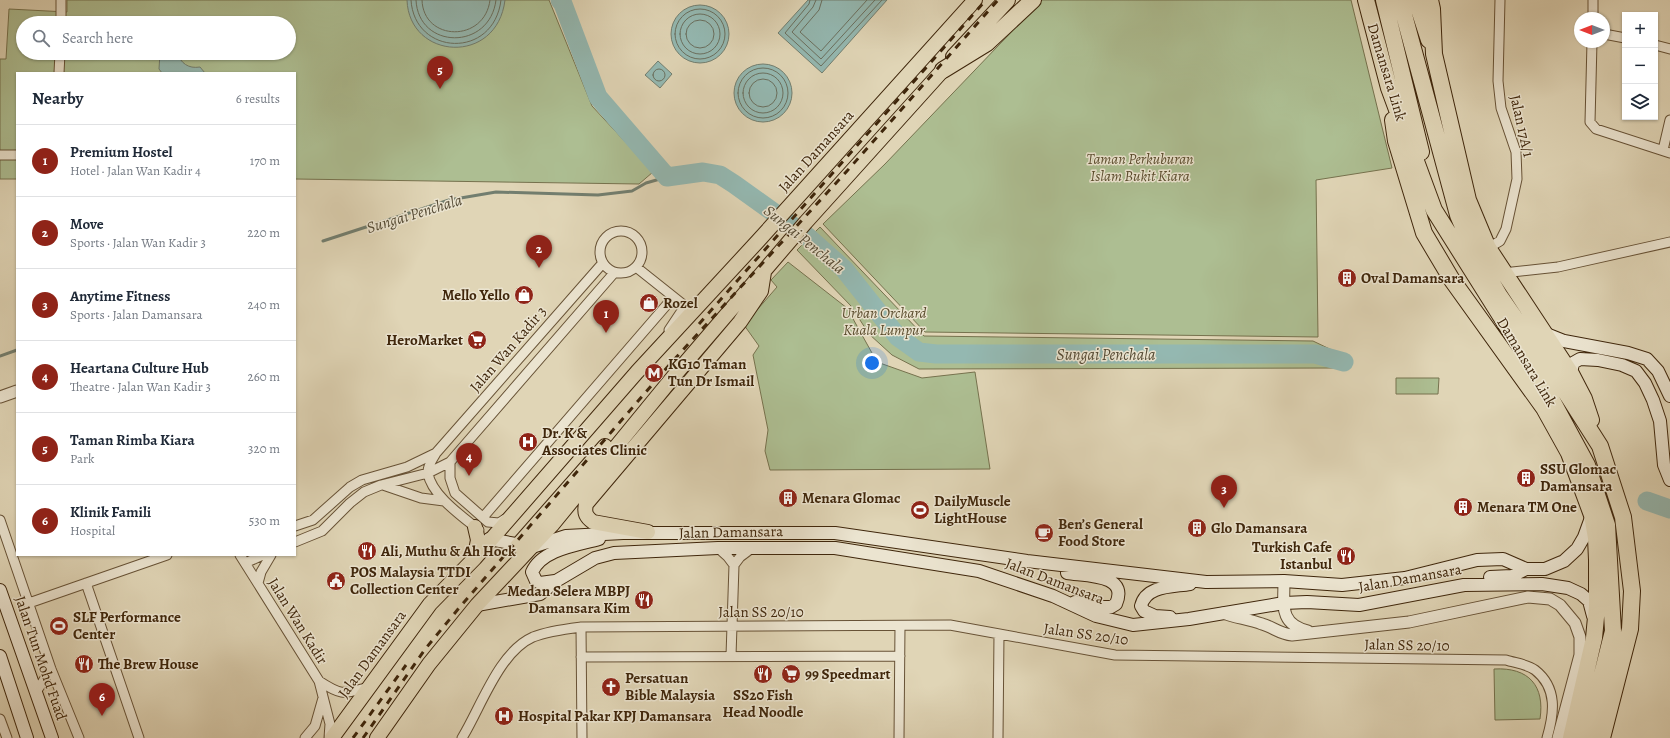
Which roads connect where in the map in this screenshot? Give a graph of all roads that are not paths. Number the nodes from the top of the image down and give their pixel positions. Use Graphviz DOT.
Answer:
graph roads {
  1 [pos="61,0"];
  2 [pos="975,0"];
  3 [pos="1007,0"];
  4 [pos="1033,0"];
  5 [pos="1366,0"];
  6 [pos="1384,0"];
  7 [pos="1400,0"];
  8 [pos="1416,0"];
  9 [pos="1500,0"];
  10 [pos="1593,0"];
  11 [pos="1431,3"];
  12 [pos="1593,12"];
  13 [pos="61,16"];
  14 [pos="1610,35"];
  15 [pos="1622,37"];
  16 [pos="1658,46"];
  17 [pos="1592,48"];
  18 [pos="1670,49"];
  19 [pos="1434,54"];
  20 [pos="60,60"];
  21 [pos="942,70"];
  22 [pos="59,72"];
  23 [pos="1392,97"];
  24 [pos="1670,120"];
  25 [pos="1667,152"];
  26 [pos="0,155"];
  27 [pos="16,155"];
  28 [pos="1445,230"];
  29 [pos="1670,242"];
  30 [pos="1488,248"];
  31 [pos="602,264"];
  32 [pos="636,268"];
  33 [pos="764,272"];
  34 [pos="614,273"];
  35 [pos="1503,273"];
  36 [pos="672,296"];
  37 [pos="1544,332"];
  38 [pos="660,347"];
  39 [pos="1571,374"];
  40 [pos="674,376"];
  41 [pos="16,391"];
  42 [pos="1670,396"];
  43 [pos="0,397"];
  44 [pos="1600,446"];
  45 [pos="436,453"];
  46 [pos="450,462"];
  47 [pos="428,473"];
  48 [pos="1670,480"];
  49 [pos="381,485"];
  50 [pos="594,493"];
  51 [pos="444,501"];
  52 [pos="512,515"];
  53 [pos="1592,515"];
  54 [pos="0,520"];
  55 [pos="478,522"];
  56 [pos="552,525"];
  57 [pos="296,526"];
  58 [pos="648,532"];
  59 [pos="623,533"];
  60 [pos="490,539"];
  61 [pos="296,542"];
  62 [pos="517,546"];
  63 [pos="532,547"];
  64 [pos="718,548"];
  65 [pos="752,548"];
  66 [pos="164,556"];
  67 [pos="258,556"];
  68 [pos="269,556"];
  69 [pos="475,558"];
  70 [pos="243,559"];
  71 [pos="1027,561"];
  72 [pos="734,565"];
  73 [pos="1526,570"];
  74 [pos="556,581"];
  75 [pos="1284,581"];
  76 [pos="1206,582"];
  77 [pos="86,583"];
  78 [pos="258,583"];
  79 [pos="1464,585"];
  80 [pos="0,590"];
  81 [pos="1053,596"];
  82 [pos="29,603"];
  83 [pos="1284,603"];
  84 [pos="477,605"];
  85 [pos="1223,613"];
  86 [pos="1189,619"];
  87 [pos="732,626"];
  88 [pos="900,626"];
  89 [pos="581,627"];
  90 [pos="1314,632"];
  91 [pos="998,634"];
  92 [pos="1594,638"];
  93 [pos="0,656"];
  94 [pos="731,656"];
  95 [pos="900,656"];
  96 [pos="581,657"];
  97 [pos="51,669"];
  98 [pos="319,681"];
  99 [pos="369,687"];
  100 [pos="36,692"];
  101 [pos="323,698"];
  102 [pos="0,719"];
  103 [pos="1604,734"];
  104 [pos="7,738"];
  105 [pos="27,738"];
  106 [pos="52,738"];
  107 [pos="79,738"];
  108 [pos="139,738"];
  109 [pos="306,738"];
  110 [pos="329,738"];
  111 [pos="332,738"];
  112 [pos="377,738"];
  113 [pos="462,738"];
  114 [pos="582,738"];
  115 [pos="899,738"];
  116 [pos="998,738"];
  117 [pos="1547,738"];
  118 [pos="1558,738"];
  119 [pos="1571,738"];
  120 [pos="1586,738"];
  1 -- 13 [label="street"];
  2 -- 38 [label="main road, Jalan Damansara"];
  3 -- 21 [label="highway"];
  4 -- 21 [label="highway"];
  5 -- 23 [label="highway, Damansara Link"];
  6 -- 28 [label="highway"];
  7 -- 44 [label="highway, Damansara Link"];
  8 -- 19 [label="highway"];
  9 -- 30 [label="street, Jalan 17A/1"];
  10 -- 12 [label="street"];
  11 -- 19 [label="highway"];
  14 -- 15 [label="street"];
  16 -- 18 [label="street"];
  17 -- 25 [label="street"];
  19 -- 30 [label="highway"];
  20 -- 22 [label="street"];
  21 -- 33 [label="main road, Jalan Damansara"];
  23 -- 28 [label="highway, Damansara Link"];
  23 -- 53 [label="highway"];
  24 -- 25 [label="street"];
  26 -- 27 [label="street"];
  28 -- 120 [label="highway, Damansara Link"];
  29 -- 35 [label="street"];
  30 -- 35 [label="highway"];
  31 -- 32 [label="street"];
  31 -- 34 [label="street"];
  31 -- 45 [label="street, Jalan Wan Kadir 3"];
  32 -- 34 [label="street"];
  32 -- 36 [label="street"];
  33 -- 40 [label="main road, Jalan Damansara"];
  33 -- 50 [label="main road"];
  34 -- 46 [label="street, Jalan Wan Kadir 3"];
  35 -- 37 [label="highway"];
  36 -- 38 [label="street"];
  36 -- 55 [label="street"];
  37 -- 39 [label="highway"];
  37 -- 42 [label="main road"];
  38 -- 52 [label="main road, Jalan Damansara"];
  39 -- 44 [label="highway"];
  39 -- 48 [label="main road"];
  40 -- 56 [label="main road, Jalan Damansara"];
  40 -- 62 [label="main road"];
  41 -- 43 [label="street"];
  44 -- 103 [label="highway, Damansara Link"];
  45 -- 47 [label="street, Jalan Wan Kadir 3"];
  45 -- 57 [label="street, Jalan Wan Kadir 3"];
  46 -- 47 [label="street, Jalan Wan Kadir 3"];
  46 -- 55 [label="street"];
  47 -- 49 [label="street, Jalan Wan Kadir 3"];
  47 -- 51 [label="street"];
  49 -- 51 [label="street"];
  49 -- 61 [label="street, Jalan Wan Kadir 3"];
  50 -- 56 [label="main road"];
  50 -- 58 [label="main road"];
  51 -- 55 [label="street"];
  52 -- 55 [label="street"];
  52 -- 60 [label="main road, Jalan Damansara"];
  53 -- 73 [label="main road, Jalan Damansara"];
  53 -- 92 [label="highway"];
  54 -- 82 [label="street, Jalan Tun Mohd Fuad"];
  55 -- 60 [label="street"];
  55 -- 69 [label="main road"];
  56 -- 63 [label="main road, Jalan Damansara"];
  58 -- 59 [label="main road, Jalan Damansara"];
  58 -- 71 [label="main road, Jalan Damansara"];
  59 -- 63 [label="main road, Jalan Damansara"];
  59 -- 74 [label="main road"];
  60 -- 62 [label="main road, Jalan Damansara"];
  60 -- 69 [label="main road, Jalan Damansara"];
  62 -- 63 [label="main road, Jalan Damansara"];
  63 -- 84 [label="main road, Jalan Damansara"];
  64 -- 65 [label="main road, Jalan Damansara"];
  64 -- 72 [label="street"];
  64 -- 74 [label="main road, Jalan Damansara"];
  65 -- 72 [label="street"];
  65 -- 81 [label="main road, Jalan Damansara"];
  66 -- 77 [label="street"];
  67 -- 70 [label="street"];
  68 -- 78 [label="street"];
  69 -- 99 [label="main road, Jalan Damansara"];
  70 -- 78 [label="street, Jalan Wan Kadir"];
  71 -- 76 [label="main road, Jalan Damansara"];
  71 -- 81 [label="main road"];
  72 -- 87 [label="street"];
  73 -- 75 [label="main road, Jalan Damansara"];
  73 -- 79 [label="main road"];
  74 -- 84 [label="main road, Jalan Damansara"];
  75 -- 76 [label="main road, Jalan Damansara"];
  75 -- 83 [label="street"];
  76 -- 86 [label="main road"];
  77 -- 82 [label="street"];
  77 -- 108 [label="street"];
  78 -- 98 [label="street, Jalan Wan Kadir"];
  79 -- 83 [label="main road, Jalan Damansara"];
  79 -- 92 [label="main road, Jalan Damansara"];
  80 -- 100 [label="main road, Jalan Tun Mohd Fuad"];
  81 -- 86 [label="main road, Jalan Damansara"];
  82 -- 97 [label="street, Jalan Tun Mohd Fuad"];
  83 -- 85 [label="main road, Jalan Damansara"];
  83 -- 90 [label="street"];
  84 -- 112 [label="main road, Jalan Damansara"];
  85 -- 86 [label="main road, Jalan Damansara"];
  85 -- 90 [label="street"];
  87 -- 88 [label="street, Jalan SS 20/10"];
  87 -- 89 [label="street, Jalan SS 20/10"];
  87 -- 94 [label="street"];
  88 -- 91 [label="street, Jalan SS 20/10"];
  88 -- 95 [label="street"];
  89 -- 96 [label="street"];
  89 -- 113 [label="street, Jalan SS 20/10"];
  90 -- 118 [label="street"];
  91 -- 116 [label="street"];
  91 -- 117 [label="street, Jalan SS 20/10"];
  92 -- 119 [label="highway"];
  93 -- 105 [label="main road"];
  94 -- 95 [label="street"];
  94 -- 96 [label="street"];
  95 -- 115 [label="street"];
  96 -- 114 [label="street"];
  97 -- 100 [label="street"];
  97 -- 107 [label="street, Jalan Tun Mohd Fuad"];
  98 -- 99 [label="street, Jalan Wan Kadir"];
  98 -- 101 [label="street, Jalan Wan Kadir"];
  99 -- 111 [label="main road, Jalan Damansara"];
  100 -- 106 [label="main road, Jalan Tun Mohd Fuad"];
  101 -- 109 [label="street"];
  101 -- 110 [label="street, Jalan Wan Kadir"];
  102 -- 104 [label="street"];
}
